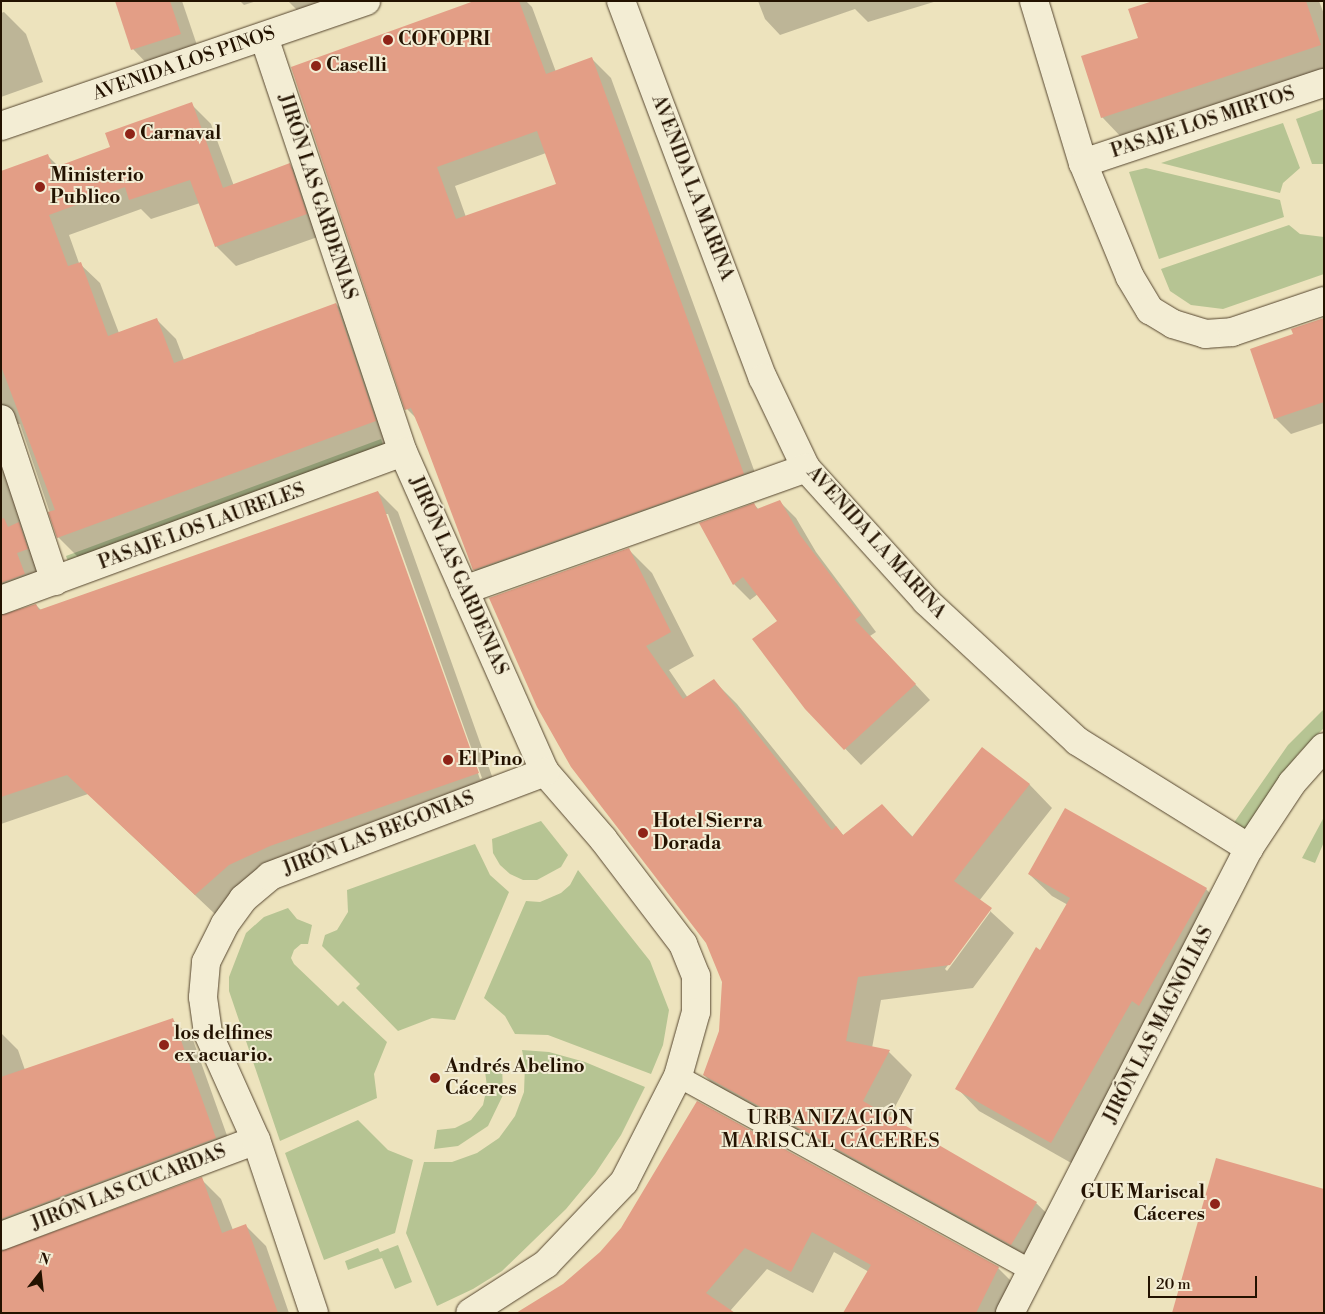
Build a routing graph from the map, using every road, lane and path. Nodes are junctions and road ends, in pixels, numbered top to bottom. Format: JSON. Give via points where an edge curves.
{"nodes":[{"id":1,"x":366,"y":1,"type":"edge"},
{"id":2,"x":621,"y":1,"type":"edge"},
{"id":3,"x":1034,"y":1,"type":"edge"},
{"id":4,"x":264,"y":38,"type":"junction"},
{"id":5,"x":1324,"y":83,"type":"edge"},
{"id":6,"x":1,"y":126,"type":"edge"},
{"id":7,"x":1083,"y":163,"type":"junction"},
{"id":8,"x":1324,"y":301,"type":"edge"},
{"id":9,"x":1,"y":419,"type":"edge"},
{"id":10,"x":402,"y":452,"type":"junction"},
{"id":11,"x":806,"y":468,"type":"junction"},
{"id":12,"x":55,"y":581,"type":"junction"},
{"id":13,"x":464,"y":590,"type":"junction"},
{"id":14,"x":1,"y":600,"type":"edge"},
{"id":15,"x":1324,"y":748,"type":"edge"},
{"id":16,"x":545,"y":772,"type":"junction"},
{"id":17,"x":1250,"y":848,"type":"junction"},
{"id":18,"x":678,"y":1076,"type":"junction"},
{"id":19,"x":256,"y":1140,"type":"junction"},
{"id":20,"x":1,"y":1236,"type":"edge"},
{"id":21,"x":1032,"y":1271,"type":"junction"},
{"id":22,"x":314,"y":1313,"type":"edge"},
{"id":23,"x":470,"y":1313,"type":"edge"},
{"id":24,"x":1010,"y":1313,"type":"edge"}],
"edges":[{"from":1,"to":4,"type":"street","name":"AVENIDA LOS PINOS"},
{"from":2,"to":11,"type":"street","name":"AVENIDA LA MARINA","via":[[763,378]]},
{"from":3,"to":7,"type":"street"},
{"from":4,"to":6,"type":"street","name":"AVENIDA LOS PINOS"},
{"from":4,"to":10,"type":"street","name":"JIRÓN LAS GARDENIAS"},
{"from":5,"to":7,"type":"street","name":"PASAJE LOS MIRTOS"},
{"from":7,"to":8,"type":"street","via":[[1130,277],[1150,310],[1173,324],[1205,334],[1232,332]]},
{"from":9,"to":12,"type":"street"},
{"from":10,"to":12,"type":"street","name":"PASAJE LOS LAURELES"},
{"from":10,"to":13,"type":"street","name":"JIRÓN LAS GARDENIAS"},
{"from":11,"to":13,"type":"street"},
{"from":11,"to":17,"type":"street","name":"AVENIDA LA MARINA","via":[[926,601],[1077,741]]},
{"from":12,"to":14,"type":"street","name":"PASAJE LOS LAURELES"},
{"from":13,"to":16,"type":"street","name":"JIRÓN LAS GARDENIAS"},
{"from":15,"to":17,"type":"street","name":"JIRÓN LAS MAGNOLIAS","via":[[1292,783]]},
{"from":16,"to":18,"type":"street","name":"JIRÓN LAS GARDENIAS","via":[[604,840],[683,944],[696,976],[696,1012]]},
{"from":16,"to":19,"type":"street","name":"JIRÓN LAS BEGONIAS","via":[[309,858],[270,876],[243,899],[225,924],[206,962],[203,997],[208,1032]]},
{"from":17,"to":21,"type":"street","name":"JIRÓN LAS MAGNOLIAS"},
{"from":18,"to":21,"type":"lane"},
{"from":18,"to":23,"type":"street","name":"JIRÓN LAS GARDENIAS","via":[[624,1182],[546,1264]]},
{"from":19,"to":20,"type":"street","name":"JIRÓN LAS CUCARDAS"},
{"from":19,"to":22,"type":"street","name":"JIRÓN LAS BEGONIAS"},
{"from":21,"to":24,"type":"street","name":"JIRÓN LAS MAGNOLIAS"}]}
